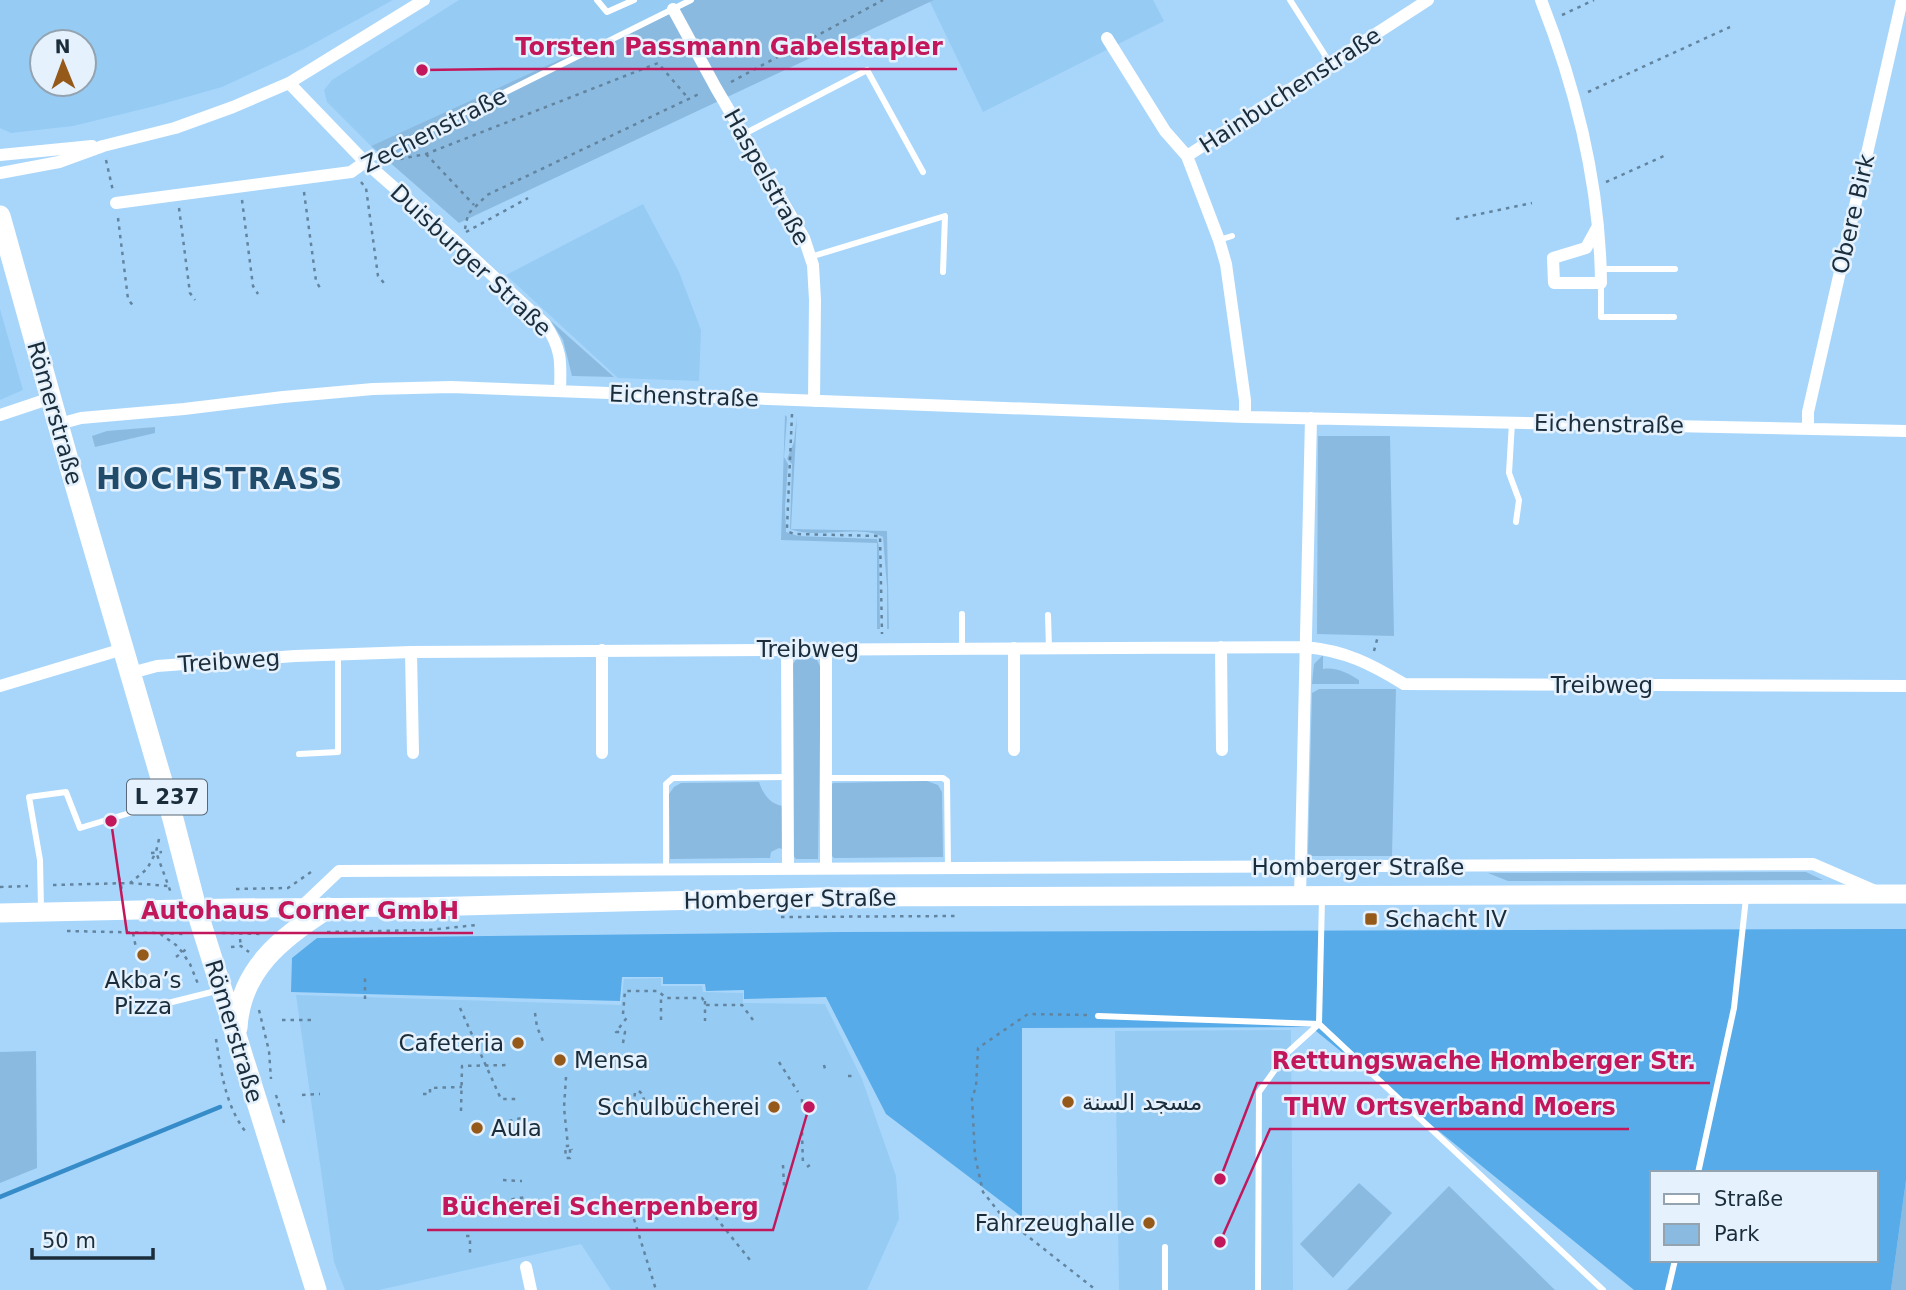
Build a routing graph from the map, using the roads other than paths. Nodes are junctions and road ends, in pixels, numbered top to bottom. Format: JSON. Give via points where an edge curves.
{"nodes":[{"id":1,"x":424,"y":0,"type":"edge"},
{"id":2,"x":597,"y":0,"type":"edge"},
{"id":3,"x":634,"y":0,"type":"edge"},
{"id":4,"x":691,"y":0,"type":"edge"},
{"id":5,"x":1290,"y":0,"type":"edge"},
{"id":6,"x":1429,"y":0,"type":"edge"},
{"id":7,"x":1541,"y":0,"type":"edge"},
{"id":8,"x":1902,"y":0,"type":"edge"},
{"id":9,"x":1414,"y":4,"type":"edge"},
{"id":10,"x":673,"y":9,"type":"junction"},
{"id":11,"x":1107,"y":38,"type":"dead end"},
{"id":12,"x":1330,"y":64,"type":"junction"},
{"id":13,"x":289,"y":83,"type":"junction"},
{"id":14,"x":744,"y":134,"type":"junction"},
{"id":15,"x":103,"y":146,"type":"junction"},
{"id":16,"x":0,"y":155,"type":"edge"},
{"id":17,"x":1188,"y":156,"type":"junction"},
{"id":18,"x":365,"y":162,"type":"junction"},
{"id":19,"x":923,"y":172,"type":"dead end"},
{"id":20,"x":0,"y":173,"type":"edge"},
{"id":21,"x":116,"y":203,"type":"road end"},
{"id":22,"x":0,"y":216,"type":"edge"},
{"id":23,"x":1597,"y":228,"type":"junction"},
{"id":24,"x":810,"y":257,"type":"junction"},
{"id":25,"x":1600,"y":269,"type":"junction"},
{"id":26,"x":1675,"y":269,"type":"dead end"},
{"id":27,"x":943,"y":272,"type":"dead end"},
{"id":28,"x":1601,"y":283,"type":"junction"},
{"id":29,"x":1674,"y":317,"type":"dead end"},
{"id":30,"x":560,"y":391,"type":"junction"},
{"id":31,"x":51,"y":398,"type":"junction"},
{"id":32,"x":814,"y":401,"type":"junction"},
{"id":33,"x":0,"y":415,"type":"edge"},
{"id":34,"x":1245,"y":417,"type":"junction"},
{"id":35,"x":1311,"y":418,"type":"junction"},
{"id":36,"x":1512,"y":422,"type":"junction"},
{"id":37,"x":59,"y":424,"type":"junction"},
{"id":38,"x":1808,"y":429,"type":"junction"},
{"id":39,"x":1906,"y":431,"type":"edge"},
{"id":40,"x":1516,"y":522,"type":"dead end"},
{"id":41,"x":962,"y":614,"type":"dead end"},
{"id":42,"x":1048,"y":615,"type":"dead end"},
{"id":43,"x":1306,"y":647,"type":"junction"},
{"id":44,"x":1014,"y":648,"type":"junction"},
{"id":45,"x":1049,"y":648,"type":"junction"},
{"id":46,"x":1221,"y":648,"type":"junction"},
{"id":47,"x":123,"y":649,"type":"junction"},
{"id":48,"x":787,"y":649,"type":"junction"},
{"id":49,"x":826,"y":649,"type":"junction"},
{"id":50,"x":962,"y":649,"type":"junction"},
{"id":51,"x":602,"y":650,"type":"junction"},
{"id":52,"x":411,"y":652,"type":"junction"},
{"id":53,"x":338,"y":654,"type":"junction"},
{"id":54,"x":131,"y":673,"type":"junction"},
{"id":55,"x":1906,"y":686,"type":"edge"},
{"id":56,"x":0,"y":687,"type":"edge"},
{"id":57,"x":1014,"y":750,"type":"dead end"},
{"id":58,"x":1222,"y":750,"type":"dead end"},
{"id":59,"x":413,"y":753,"type":"dead end"},
{"id":60,"x":602,"y":753,"type":"dead end"},
{"id":61,"x":299,"y":754,"type":"dead end"},
{"id":62,"x":787,"y":777,"type":"junction"},
{"id":63,"x":826,"y":778,"type":"junction"},
{"id":64,"x":168,"y":802,"type":"junction"},
{"id":65,"x":788,"y":867,"type":"junction"},
{"id":66,"x":666,"y":868,"type":"junction"},
{"id":67,"x":826,"y":868,"type":"junction"},
{"id":68,"x":948,"y":868,"type":"junction"},
{"id":69,"x":1301,"y":868,"type":"junction"},
{"id":70,"x":1906,"y":894,"type":"edge"},
{"id":71,"x":1882,"y":895,"type":"junction"},
{"id":72,"x":1746,"y":896,"type":"junction"},
{"id":73,"x":1300,"y":897,"type":"junction"},
{"id":74,"x":1322,"y":897,"type":"junction"},
{"id":75,"x":196,"y":908,"type":"junction"},
{"id":76,"x":300,"y":908,"type":"junction"},
{"id":77,"x":328,"y":908,"type":"junction"},
{"id":78,"x":41,"y":911,"type":"junction"},
{"id":79,"x":0,"y":913,"type":"edge"},
{"id":80,"x":215,"y":991,"type":"junction"},
{"id":81,"x":167,"y":1003,"type":"dead end"},
{"id":82,"x":1098,"y":1016,"type":"road end"},
{"id":83,"x":1319,"y":1024,"type":"junction"},
{"id":84,"x":236,"y":1038,"type":"junction"},
{"id":85,"x":1698,"y":1171,"type":"edge"},
{"id":86,"x":1165,"y":1247,"type":"dead end"},
{"id":87,"x":1675,"y":1262,"type":"edge"},
{"id":88,"x":526,"y":1267,"type":"dead end"},
{"id":89,"x":316,"y":1290,"type":"edge"},
{"id":90,"x":531,"y":1290,"type":"edge"},
{"id":91,"x":1165,"y":1290,"type":"edge"},
{"id":92,"x":1258,"y":1290,"type":"edge"},
{"id":93,"x":1603,"y":1290,"type":"edge"},
{"id":94,"x":1668,"y":1290,"type":"edge"}],
"edges":[{"from":1,"to":13,"type":"street"},
{"from":2,"to":3,"type":"lane","via":[[607,12]]},
{"from":4,"to":10,"type":"lane","name":"Zechenstraße"},
{"from":5,"to":12,"type":"lane"},
{"from":6,"to":9,"type":"street","name":"Hainbuchenstraße"},
{"from":7,"to":23,"type":"street","via":[[1575,97]]},
{"from":8,"to":38,"type":"street","name":"Obere Birk","via":[[1808,412]]},
{"from":9,"to":12,"type":"street","name":"Hainbuchenstraße"},
{"from":10,"to":14,"type":"street","name":"Haspelstraße"},
{"from":10,"to":18,"type":"lane","name":"Zechenstraße"},
{"from":11,"to":17,"type":"street","name":"Hainbuchenstraße","via":[[1165,131]]},
{"from":12,"to":17,"type":"street","name":"Hainbuchenstraße"},
{"from":13,"to":15,"type":"street","via":[[174,128]]},
{"from":13,"to":18,"type":"street","name":"Duisburger Straße"},
{"from":14,"to":19,"type":"lane","via":[[867,71]]},
{"from":14,"to":24,"type":"street","name":"Haspelstraße","via":[[804,238]]},
{"from":15,"to":16,"type":"street"},
{"from":15,"to":20,"type":"street","via":[[59,162]]},
{"from":17,"to":34,"type":"street","name":"Hainbuchenstraße","via":[[1226,238]]},
{"from":18,"to":21,"type":"street","name":"Zechenstraße","via":[[351,172]]},
{"from":18,"to":30,"type":"street","name":"Duisburger Straße","via":[[545,324],[561,357]]},
{"from":22,"to":31,"type":"main road","name":"Römerstraße","number":"L 237"},
{"from":23,"to":25,"type":"street"},
{"from":23,"to":28,"type":"street","via":[[1586,248],[1553,258],[1554,283]]},
{"from":24,"to":27,"type":"lane","via":[[945,216]]},
{"from":24,"to":32,"type":"street","name":"Haspelstraße","via":[[815,300]]},
{"from":25,"to":26,"type":"lane"},
{"from":25,"to":28,"type":"street"},
{"from":28,"to":29,"type":"lane","via":[[1601,317]]},
{"from":30,"to":32,"type":"street","name":"Eichenstraße"},
{"from":30,"to":37,"type":"street","name":"Eichenstraße","via":[[373,389],[81,418]]},
{"from":31,"to":33,"type":"street"},
{"from":31,"to":37,"type":"main road","name":"Römerstraße","number":"L 237"},
{"from":32,"to":34,"type":"street","name":"Eichenstraße"},
{"from":34,"to":35,"type":"street","name":"Eichenstraße"},
{"from":35,"to":36,"type":"street","name":"Eichenstraße"},
{"from":35,"to":43,"type":"street"},
{"from":36,"to":38,"type":"street","name":"Eichenstraße"},
{"from":36,"to":40,"type":"lane","via":[[1509,473],[1519,500]]},
{"from":37,"to":47,"type":"main road","name":"Römerstraße","number":"L 237"},
{"from":38,"to":39,"type":"street","name":"Eichenstraße"},
{"from":41,"to":50,"type":"lane"},
{"from":42,"to":45,"type":"lane"},
{"from":43,"to":46,"type":"street","name":"Treibweg"},
{"from":43,"to":55,"type":"street","name":"Treibweg","via":[[1363,660],[1404,684]]},
{"from":43,"to":69,"type":"street"},
{"from":44,"to":45,"type":"street","name":"Treibweg"},
{"from":44,"to":50,"type":"street","name":"Treibweg"},
{"from":44,"to":57,"type":"street"},
{"from":45,"to":46,"type":"street","name":"Treibweg"},
{"from":46,"to":58,"type":"street"},
{"from":47,"to":54,"type":"main road","name":"Römerstraße","number":"L 237"},
{"from":47,"to":56,"type":"street"},
{"from":48,"to":49,"type":"street","name":"Treibweg"},
{"from":48,"to":51,"type":"street","name":"Treibweg"},
{"from":48,"to":62,"type":"street","name":"Homberger Straße"},
{"from":49,"to":50,"type":"street","name":"Treibweg"},
{"from":49,"to":63,"type":"street","name":"Homberger Straße"},
{"from":51,"to":52,"type":"street","name":"Treibweg"},
{"from":51,"to":60,"type":"street"},
{"from":52,"to":53,"type":"street","name":"Treibweg"},
{"from":52,"to":59,"type":"street"},
{"from":53,"to":54,"type":"street","name":"Treibweg","via":[[157,666]]},
{"from":53,"to":61,"type":"lane","via":[[338,752]]},
{"from":54,"to":64,"type":"main road","name":"Römerstraße","number":"L 237"},
{"from":62,"to":65,"type":"street","name":"Homberger Straße"},
{"from":62,"to":66,"type":"lane","via":[[673,778],[666,784]]},
{"from":63,"to":67,"type":"street","name":"Homberger Straße"},
{"from":63,"to":68,"type":"lane","via":[[943,778],[947,781]]},
{"from":64,"to":75,"type":"main road","name":"Römerstraße","number":"L 237"},
{"from":64,"to":78,"type":"lane","via":[[80,828],[66,792],[29,797],[40,860]]},
{"from":65,"to":66,"type":"street","name":"Homberger Straße"},
{"from":65,"to":67,"type":"street","name":"Homberger Straße"},
{"from":66,"to":76,"type":"street","name":"Homberger Straße","via":[[339,871]]},
{"from":67,"to":68,"type":"street","name":"Homberger Straße"},
{"from":68,"to":69,"type":"street","name":"Homberger Straße"},
{"from":69,"to":71,"type":"street","name":"Homberger Straße","via":[[1813,864]]},
{"from":69,"to":73,"type":"street"},
{"from":70,"to":71,"type":"main road","name":"Homberger Straße"},
{"from":71,"to":72,"type":"main road","name":"Homberger Straße"},
{"from":72,"to":74,"type":"main road","name":"Homberger Straße"},
{"from":72,"to":85,"type":"lane","via":[[1734,1008]]},
{"from":73,"to":74,"type":"main road","name":"Homberger Straße"},
{"from":73,"to":77,"type":"main road","name":"Homberger Straße","via":[[834,897]]},
{"from":74,"to":83,"type":"lane","name":"Homberger Straße"},
{"from":75,"to":76,"type":"main road","name":"Homberger Straße"},
{"from":75,"to":78,"type":"main road","name":"Homberger Straße"},
{"from":75,"to":80,"type":"main road","name":"Römerstraße","number":"L 237","via":[[197,940]]},
{"from":76,"to":77,"type":"main road","name":"Homberger Straße"},
{"from":77,"to":84,"type":"main road","via":[[290,934],[262,962],[245,989]]},
{"from":78,"to":79,"type":"main road","name":"Homberger Straße"},
{"from":80,"to":81,"type":"lane"},
{"from":80,"to":84,"type":"main road","name":"Römerstraße","number":"L 237"},
{"from":82,"to":83,"type":"lane"},
{"from":83,"to":92,"type":"lane","via":[[1287,1053],[1259,1092]]},
{"from":83,"to":93,"type":"lane"},
{"from":84,"to":89,"type":"main road","name":"Römerstraße","number":"L 237"},
{"from":86,"to":91,"type":"lane"},
{"from":87,"to":94,"type":"lane"},
{"from":88,"to":90,"type":"street"}]}
